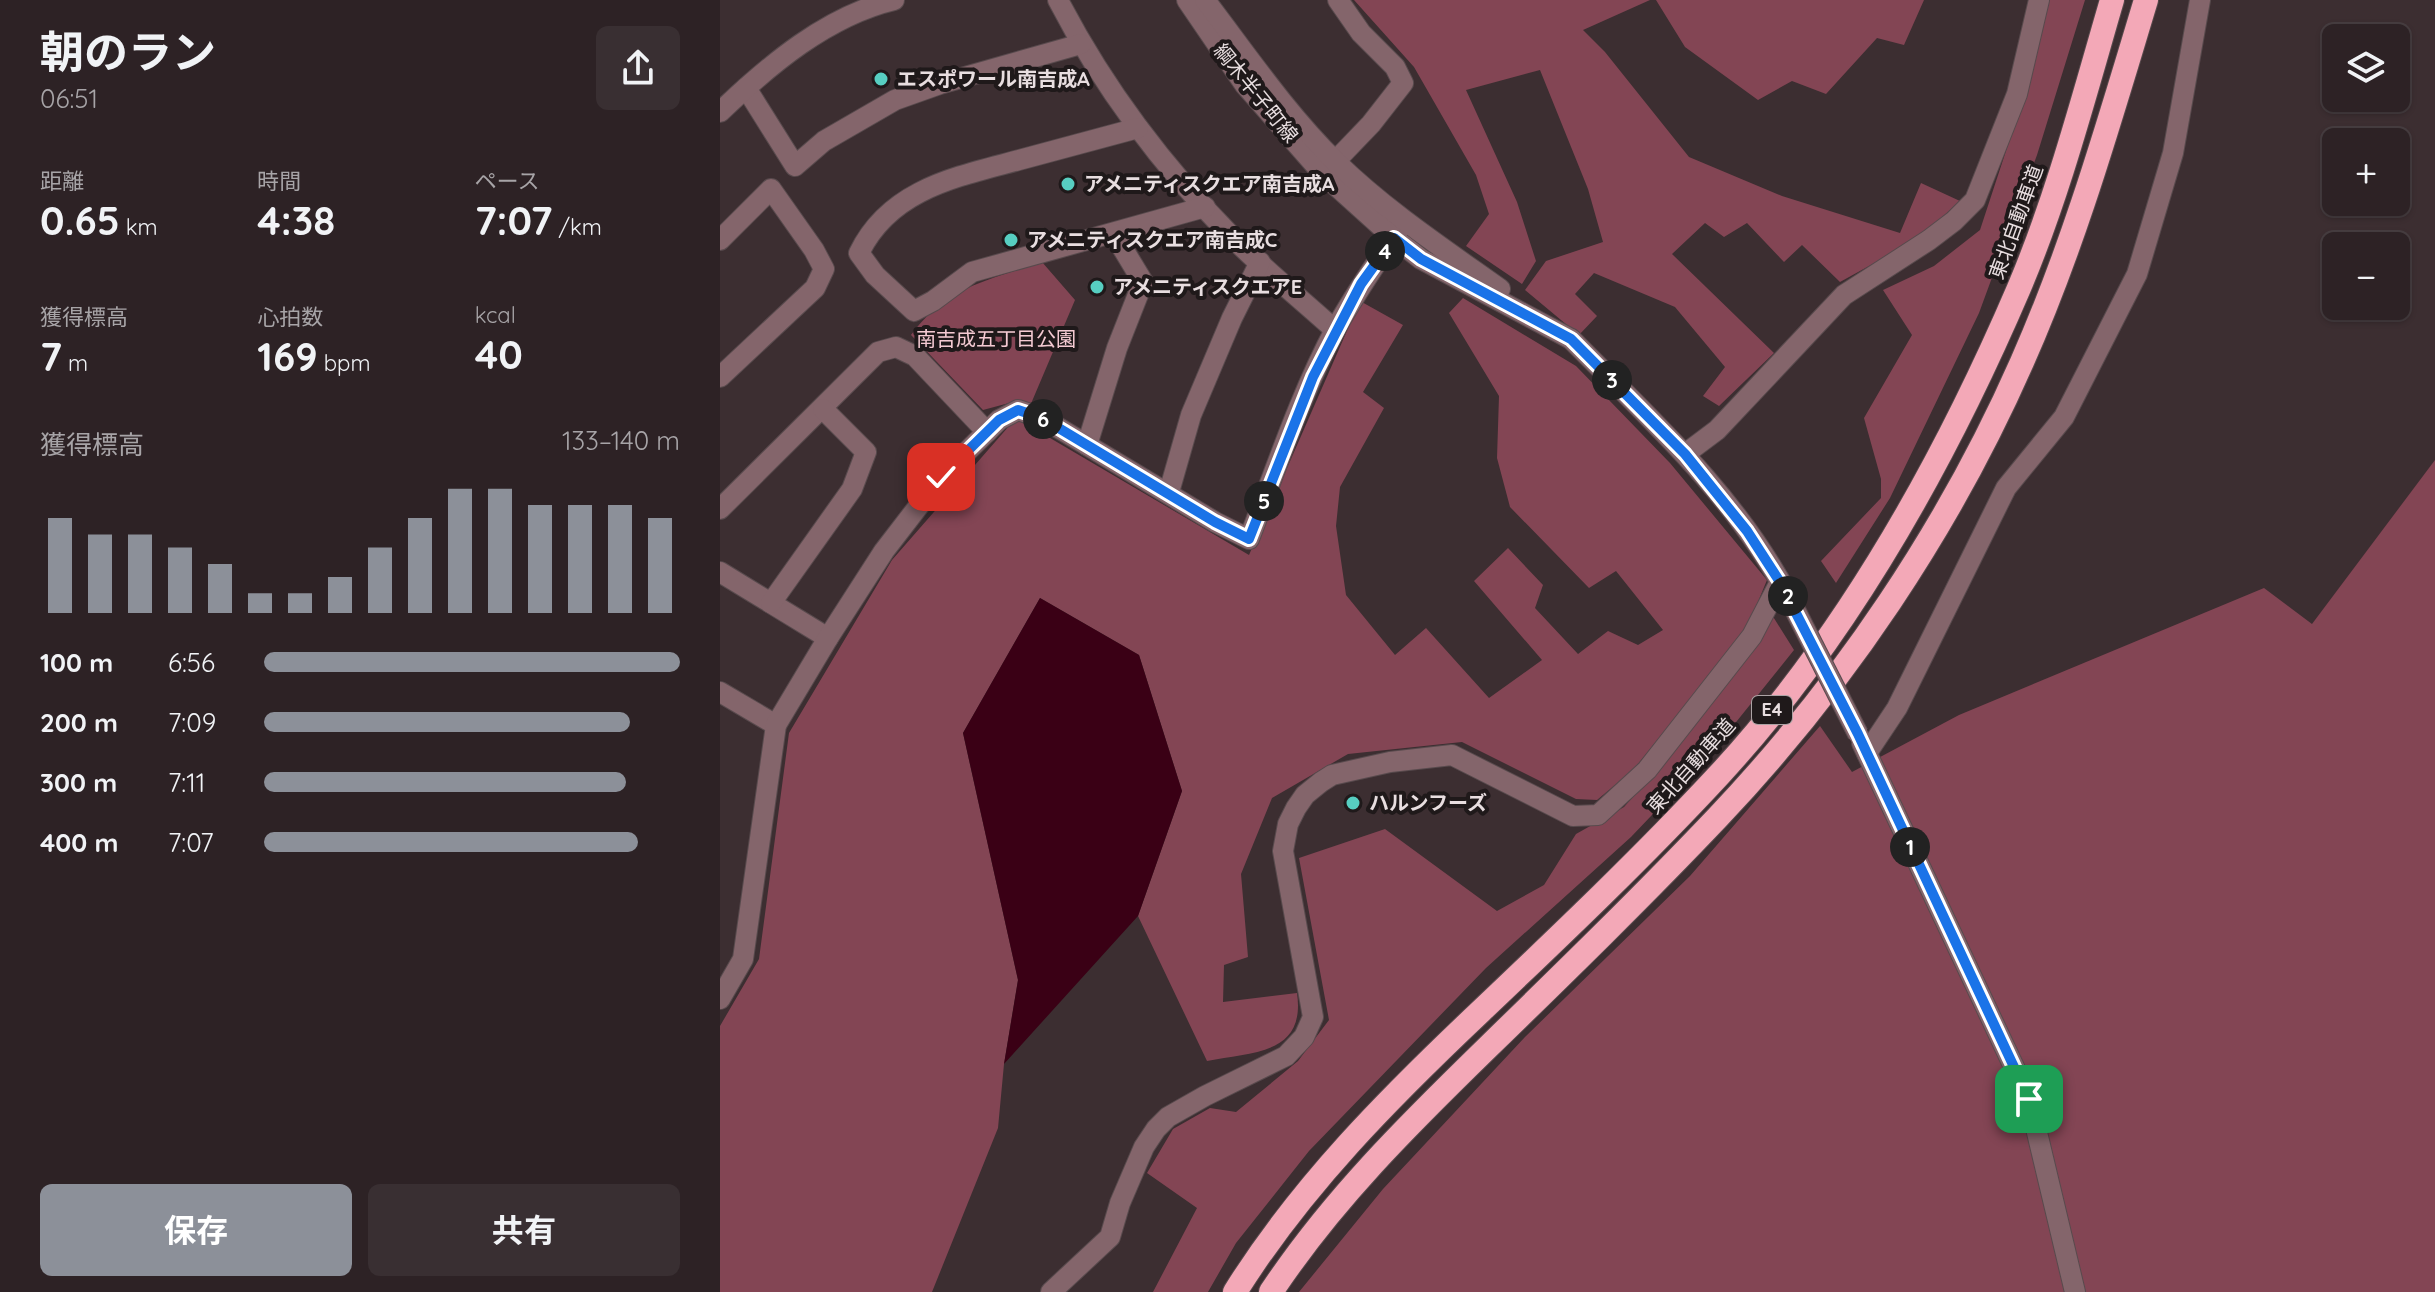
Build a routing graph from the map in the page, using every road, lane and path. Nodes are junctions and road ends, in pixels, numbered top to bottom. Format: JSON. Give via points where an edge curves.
{"nodes":[{"id":1,"x":894,"y":0,"type":"edge"},
{"id":2,"x":1058,"y":0,"type":"edge"},
{"id":3,"x":1187,"y":0,"type":"edge"},
{"id":4,"x":1205,"y":0,"type":"edge"},
{"id":5,"x":1338,"y":0,"type":"edge"},
{"id":6,"x":2039,"y":0,"type":"edge"},
{"id":7,"x":2112,"y":0,"type":"edge"},
{"id":8,"x":2146,"y":0,"type":"edge"},
{"id":9,"x":2200,"y":0,"type":"edge"},
{"id":10,"x":1081,"y":44,"type":"junction"},
{"id":11,"x":746,"y":88,"type":"junction"},
{"id":12,"x":720,"y":112,"type":"edge"},
{"id":13,"x":1138,"y":128,"type":"junction"},
{"id":14,"x":1329,"y":168,"type":"junction"},
{"id":15,"x":1205,"y":207,"type":"junction"},
{"id":16,"x":1399,"y":230,"type":"junction"},
{"id":17,"x":1114,"y":234,"type":"junction"},
{"id":18,"x":720,"y":240,"type":"edge"},
{"id":19,"x":1260,"y":262,"type":"junction"},
{"id":20,"x":1335,"y":330,"type":"junction"},
{"id":21,"x":720,"y":377,"type":"edge"},
{"id":22,"x":823,"y":409,"type":"junction"},
{"id":23,"x":987,"y":432,"type":"junction"},
{"id":24,"x":1087,"y":445,"type":"junction"},
{"id":25,"x":1685,"y":454,"type":"junction"},
{"id":26,"x":1169,"y":492,"type":"junction"},
{"id":27,"x":720,"y":509,"type":"edge"},
{"id":28,"x":720,"y":572,"type":"edge"},
{"id":29,"x":1784,"y":590,"type":"junction"},
{"id":30,"x":771,"y":603,"type":"junction"},
{"id":31,"x":828,"y":638,"type":"junction"},
{"id":32,"x":720,"y":692,"type":"edge"},
{"id":33,"x":776,"y":725,"type":"junction"},
{"id":34,"x":1867,"y":753,"type":"junction"},
{"id":35,"x":720,"y":999,"type":"edge"},
{"id":36,"x":1051,"y":1292,"type":"edge"},
{"id":37,"x":1235,"y":1292,"type":"edge"},
{"id":38,"x":1271,"y":1292,"type":"edge"},
{"id":39,"x":2075,"y":1292,"type":"edge"}],
"edges":[{"from":1,"to":11,"type":"street","via":[[833,23]]},
{"from":2,"to":10,"type":"street"},
{"from":3,"to":14,"type":"street","name":"綱木半子町線","via":[[1245,85]]},
{"from":4,"to":14,"type":"street"},
{"from":5,"to":14,"type":"street","via":[[1403,83]]},
{"from":6,"to":25,"type":"street","via":[[2017,94],[1975,200],[1929,240],[1844,295],[1717,430]]},
{"from":7,"to":37,"type":"highway","name":"東北自動車道","number":"E4","via":[[2020,286],[1925,483],[1830,636],[1711,783],[1360,1129]]},
{"from":8,"to":38,"type":"highway","number":"E4","via":[[2090,180],[2023,361],[1957,493],[1865,637],[1816,704],[1722,813],[1416,1115],[1342,1197]]},
{"from":9,"to":34,"type":"street","via":[[2173,153],[2137,274],[2064,417],[2006,488],[1897,708]]},
{"from":10,"to":11,"type":"street","via":[[895,100],[824,141],[795,166]]},
{"from":10,"to":13,"type":"street"},
{"from":11,"to":12,"type":"street"},
{"from":13,"to":15,"type":"street"},
{"from":13,"to":17,"type":"street","via":[[958,175],[914,195],[882,219],[859,253],[914,311],[972,272]]},
{"from":14,"to":16,"type":"street"},
{"from":15,"to":17,"type":"street"},
{"from":15,"to":19,"type":"street"},
{"from":16,"to":20,"type":"street"},
{"from":16,"to":25,"type":"street","via":[[1571,339]]},
{"from":17,"to":24,"type":"street","via":[[1143,282]]},
{"from":18,"to":21,"type":"street","via":[[771,189],[824,269],[815,288]]},
{"from":19,"to":20,"type":"street"},
{"from":19,"to":26,"type":"street","via":[[1191,415]]},
{"from":20,"to":26,"type":"street","via":[[1249,539]]},
{"from":22,"to":23,"type":"street","via":[[878,352],[896,347],[915,356]]},
{"from":22,"to":27,"type":"street"},
{"from":22,"to":30,"type":"street","via":[[866,452],[852,489]]},
{"from":23,"to":24,"type":"street","via":[[1018,410]]},
{"from":23,"to":31,"type":"street","via":[[941,477],[884,551]]},
{"from":24,"to":26,"type":"street"},
{"from":25,"to":29,"type":"street","via":[[1747,531]]},
{"from":28,"to":30,"type":"street"},
{"from":29,"to":34,"type":"street","bridge":true},
{"from":29,"to":36,"type":"street","via":[[1647,770],[1598,815],[1573,816],[1452,755],[1352,769],[1332,775],[1305,795],[1288,824],[1283,851],[1313,1017],[1304,1037],[1286,1056],[1168,1117],[1144,1147],[1110,1237]]},
{"from":30,"to":31,"type":"street"},
{"from":31,"to":33,"type":"street"},
{"from":32,"to":33,"type":"street"},
{"from":33,"to":35,"type":"street","via":[[743,959]]},
{"from":34,"to":39,"type":"street","via":[[2029,1099]]}]}
